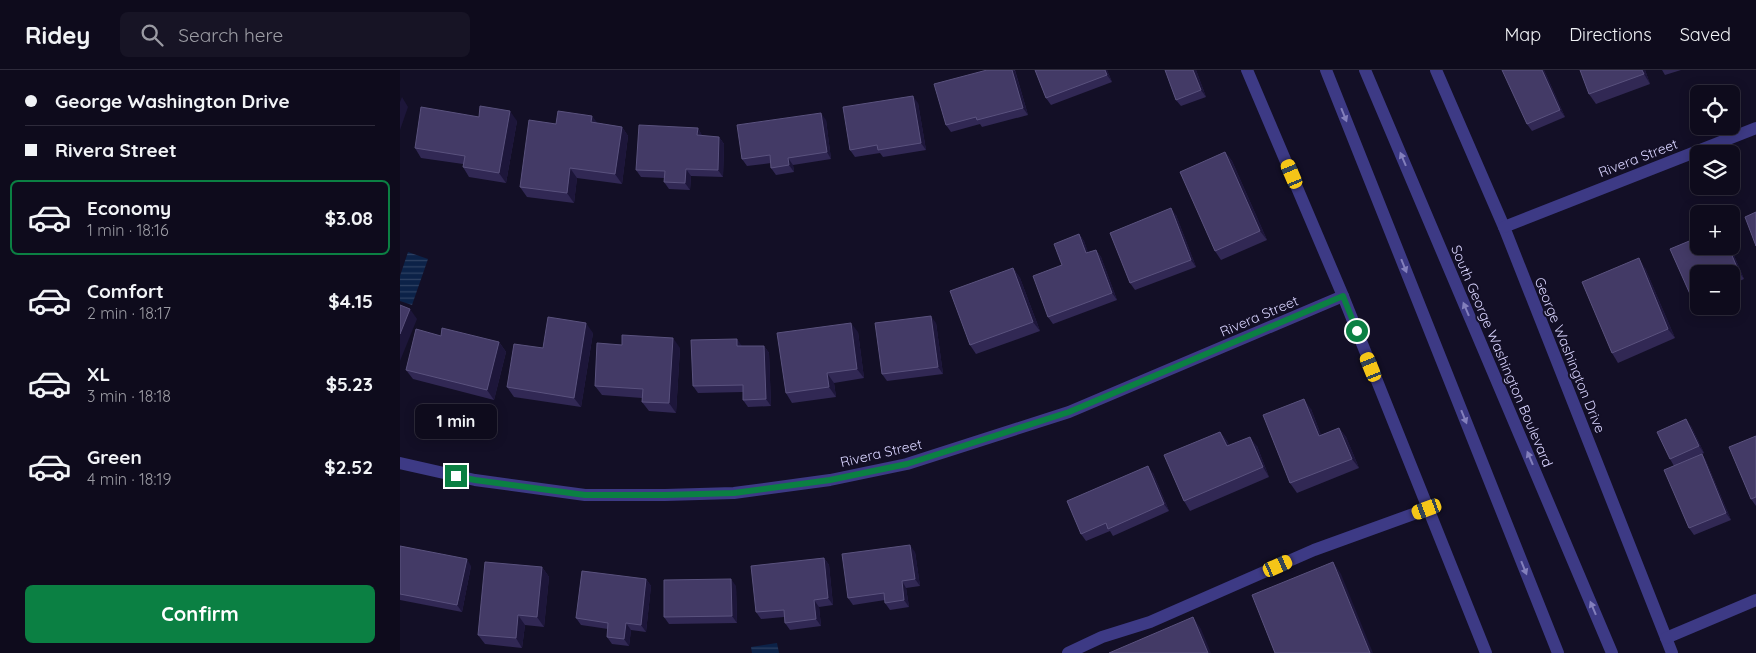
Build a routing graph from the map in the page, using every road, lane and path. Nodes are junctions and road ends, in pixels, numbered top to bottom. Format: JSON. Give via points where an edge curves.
{"nodes":[{"id":1,"x":1248,"y":70,"type":"edge"},
{"id":2,"x":1326,"y":70,"type":"edge"},
{"id":3,"x":1365,"y":70,"type":"edge"},
{"id":4,"x":1436,"y":70,"type":"edge"},
{"id":5,"x":1756,"y":128,"type":"edge"},
{"id":6,"x":1504,"y":227,"type":"junction"},
{"id":7,"x":1343,"y":296,"type":"junction"},
{"id":8,"x":400,"y":463,"type":"edge"},
{"id":9,"x":1427,"y":509,"type":"junction"},
{"id":10,"x":1756,"y":600,"type":"edge"},
{"id":11,"x":1666,"y":638,"type":"junction"},
{"id":12,"x":1068,"y":653,"type":"edge"},
{"id":13,"x":1486,"y":653,"type":"edge"},
{"id":14,"x":1558,"y":653,"type":"edge"},
{"id":15,"x":1612,"y":653,"type":"edge"},
{"id":16,"x":1672,"y":653,"type":"edge"}],
"edges":[{"from":1,"to":7,"type":"street"},
{"from":2,"to":14,"type":"street","one_way":true},
{"from":15,"to":3,"type":"street","name":"South George Washington Boulevard","one_way":true},
{"from":4,"to":6,"type":"street","name":"George Washington Drive"},
{"from":5,"to":6,"type":"street","name":"Rivera Street"},
{"from":6,"to":11,"type":"street","name":"George Washington Drive"},
{"from":7,"to":8,"type":"street","name":"Rivera Street","via":[[1069,412],[907,464],[830,480],[734,493],[585,495],[475,480]]},
{"from":7,"to":9,"type":"street"},
{"from":9,"to":12,"type":"street","via":[[1314,550],[1150,622],[1102,637]]},
{"from":9,"to":13,"type":"street"},
{"from":10,"to":11,"type":"street"},
{"from":11,"to":16,"type":"street","name":"George Washington Drive"}]}
